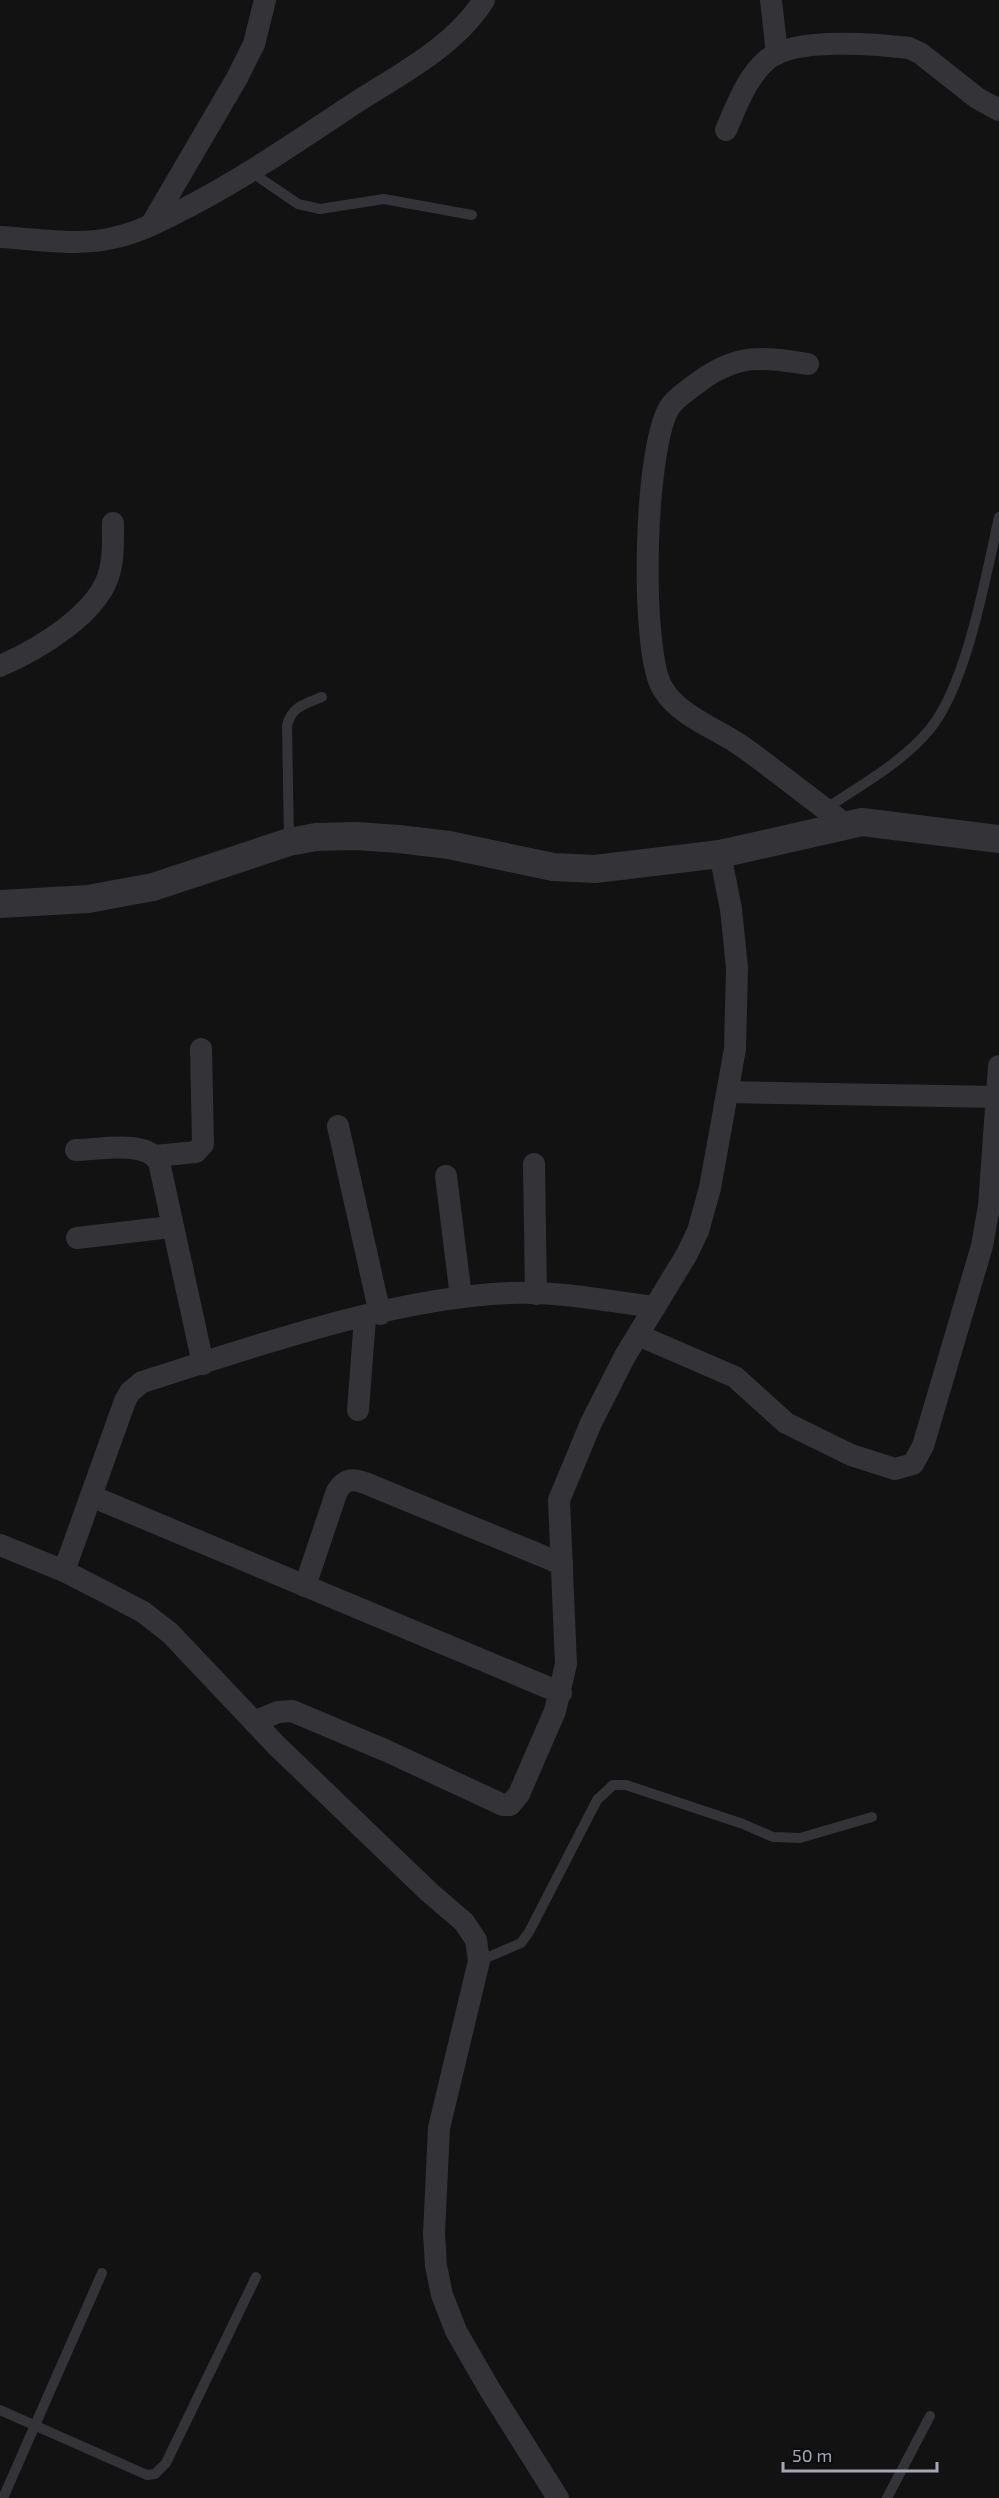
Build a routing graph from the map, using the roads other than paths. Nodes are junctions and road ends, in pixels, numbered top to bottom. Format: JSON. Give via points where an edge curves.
{"nodes":[{"id":1,"x":265,"y":0,"type":"edge"},
{"id":2,"x":484,"y":0,"type":"edge"},
{"id":3,"x":771,"y":0,"type":"edge"},
{"id":4,"x":777,"y":54,"type":"junction"},
{"id":5,"x":999,"y":110,"type":"edge"},
{"id":6,"x":726,"y":130,"type":"dead end"},
{"id":7,"x":251,"y":172,"type":"junction"},
{"id":8,"x":472,"y":215,"type":"dead end"},
{"id":9,"x":151,"y":225,"type":"junction"},
{"id":10,"x":0,"y":237,"type":"edge"},
{"id":11,"x":808,"y":364,"type":"dead end"},
{"id":12,"x":999,"y":517,"type":"edge"},
{"id":13,"x":114,"y":523,"type":"dead end"},
{"id":14,"x":0,"y":666,"type":"edge"},
{"id":15,"x":322,"y":697,"type":"dead end"},
{"id":16,"x":835,"y":816,"type":"junction"},
{"id":17,"x":999,"y":839,"type":"edge"},
{"id":18,"x":289,"y":842,"type":"junction"},
{"id":19,"x":720,"y":854,"type":"junction"},
{"id":20,"x":0,"y":904,"type":"edge"},
{"id":21,"x":201,"y":1049,"type":"dead end"},
{"id":22,"x":999,"y":1066,"type":"edge"},
{"id":23,"x":728,"y":1092,"type":"junction"},
{"id":24,"x":997,"y":1097,"type":"junction"},
{"id":25,"x":338,"y":1126,"type":"dead end"},
{"id":26,"x":76,"y":1150,"type":"dead end"},
{"id":27,"x":155,"y":1156,"type":"junction"},
{"id":28,"x":534,"y":1164,"type":"dead end"},
{"id":29,"x":446,"y":1176,"type":"dead end"},
{"id":30,"x":171,"y":1227,"type":"junction"},
{"id":31,"x":77,"y":1238,"type":"dead end"},
{"id":32,"x":536,"y":1294,"type":"junction"},
{"id":33,"x":461,"y":1297,"type":"junction"},
{"id":34,"x":655,"y":1307,"type":"junction"},
{"id":35,"x":373,"y":1316,"type":"junction"},
{"id":36,"x":638,"y":1335,"type":"junction"},
{"id":37,"x":203,"y":1364,"type":"junction"},
{"id":38,"x":357,"y":1410,"type":"dead end"},
{"id":39,"x":91,"y":1496,"type":"junction"},
{"id":40,"x":0,"y":1545,"type":"edge"},
{"id":41,"x":562,"y":1564,"type":"junction"},
{"id":42,"x":64,"y":1571,"type":"junction"},
{"id":43,"x":305,"y":1586,"type":"junction"},
{"id":44,"x":561,"y":1693,"type":"junction"},
{"id":45,"x":254,"y":1722,"type":"junction"},
{"id":46,"x":872,"y":1817,"type":"dead end"},
{"id":47,"x":479,"y":1962,"type":"junction"},
{"id":48,"x":102,"y":2273,"type":"dead end"},
{"id":49,"x":256,"y":2277,"type":"dead end"},
{"id":50,"x":0,"y":2410,"type":"edge"},
{"id":51,"x":930,"y":2416,"type":"dead end"},
{"id":52,"x":34,"y":2425,"type":"junction"},
{"id":53,"x":3,"y":2498,"type":"edge"},
{"id":54,"x":558,"y":2498,"type":"edge"},
{"id":55,"x":886,"y":2498,"type":"edge"}],
"edges":[{"from":1,"to":9,"type":"street","via":[[254,44],[237,78]]},
{"from":2,"to":7,"type":"street","via":[[471,20],[447,41]]},
{"from":3,"to":4,"type":"street"},
{"from":4,"to":5,"type":"street","via":[[791,48],[831,45],[909,48]]},
{"from":4,"to":6,"type":"street","via":[[753,74]]},
{"from":7,"to":8,"type":"lane","via":[[298,204],[320,209],[384,199]]},
{"from":7,"to":9,"type":"street"},
{"from":9,"to":10,"type":"street","via":[[117,238],[77,243]]},
{"from":11,"to":16,"type":"street","via":[[742,359],[711,374],[672,404],[665,415],[658,445],[647,556],[647,611],[655,673],[663,690],[678,706],[742,747]]},
{"from":12,"to":16,"type":"lane","via":[[979,607],[945,707],[909,750]]},
{"from":13,"to":14,"type":"street","via":[[110,571],[103,589],[85,611],[56,635]]},
{"from":15,"to":18,"type":"lane","via":[[295,708],[289,716]]},
{"from":16,"to":17,"type":"street"},
{"from":16,"to":19,"type":"street"},
{"from":18,"to":19,"type":"street","via":[[316,837],[399,839],[449,845],[553,867],[595,869]]},
{"from":18,"to":20,"type":"street","via":[[153,887],[88,899]]},
{"from":19,"to":23,"type":"street","via":[[737,968],[735,1049]]},
{"from":21,"to":27,"type":"street","via":[[203,1144],[196,1152]]},
{"from":22,"to":24,"type":"street"},
{"from":23,"to":24,"type":"street"},
{"from":23,"to":34,"type":"street","via":[[698,1231]]},
{"from":24,"to":36,"type":"street","via":[[982,1246],[926,1436],[913,1464],[895,1469],[851,1455],[786,1423],[735,1377]]},
{"from":25,"to":35,"type":"street"},
{"from":26,"to":27,"type":"street","via":[[139,1149]]},
{"from":27,"to":30,"type":"street"},
{"from":28,"to":32,"type":"street"},
{"from":29,"to":33,"type":"street"},
{"from":30,"to":31,"type":"street"},
{"from":30,"to":37,"type":"street"},
{"from":32,"to":33,"type":"street"},
{"from":32,"to":34,"type":"street"},
{"from":33,"to":35,"type":"street"},
{"from":34,"to":36,"type":"street"},
{"from":35,"to":37,"type":"street"},
{"from":35,"to":38,"type":"street"},
{"from":36,"to":41,"type":"street","via":[[601,1403],[559,1500]]},
{"from":37,"to":39,"type":"street","via":[[142,1382],[130,1392]]},
{"from":39,"to":42,"type":"street"},
{"from":39,"to":43,"type":"street"},
{"from":40,"to":42,"type":"street"},
{"from":41,"to":43,"type":"street","via":[[365,1483],[349,1480],[337,1491]]},
{"from":41,"to":44,"type":"street","via":[[566,1664]]},
{"from":42,"to":45,"type":"street","via":[[143,1612],[170,1633]]},
{"from":43,"to":44,"type":"street"},
{"from":44,"to":45,"type":"street","via":[[519,1794],[510,1805],[491,1800],[306,1715],[278,1712]]},
{"from":45,"to":47,"type":"street","via":[[363,1830],[464,1922],[476,1940]]},
{"from":46,"to":47,"type":"lane","via":[[800,1838],[772,1837],[626,1785],[613,1785],[597,1800],[521,1943]]},
{"from":47,"to":54,"type":"street","via":[[439,2128],[435,2266],[456,2331]]},
{"from":48,"to":52,"type":"lane"},
{"from":49,"to":52,"type":"lane","via":[[166,2463],[155,2474],[147,2475]]},
{"from":50,"to":52,"type":"lane"},
{"from":51,"to":55,"type":"lane"},
{"from":52,"to":53,"type":"lane"}]}
